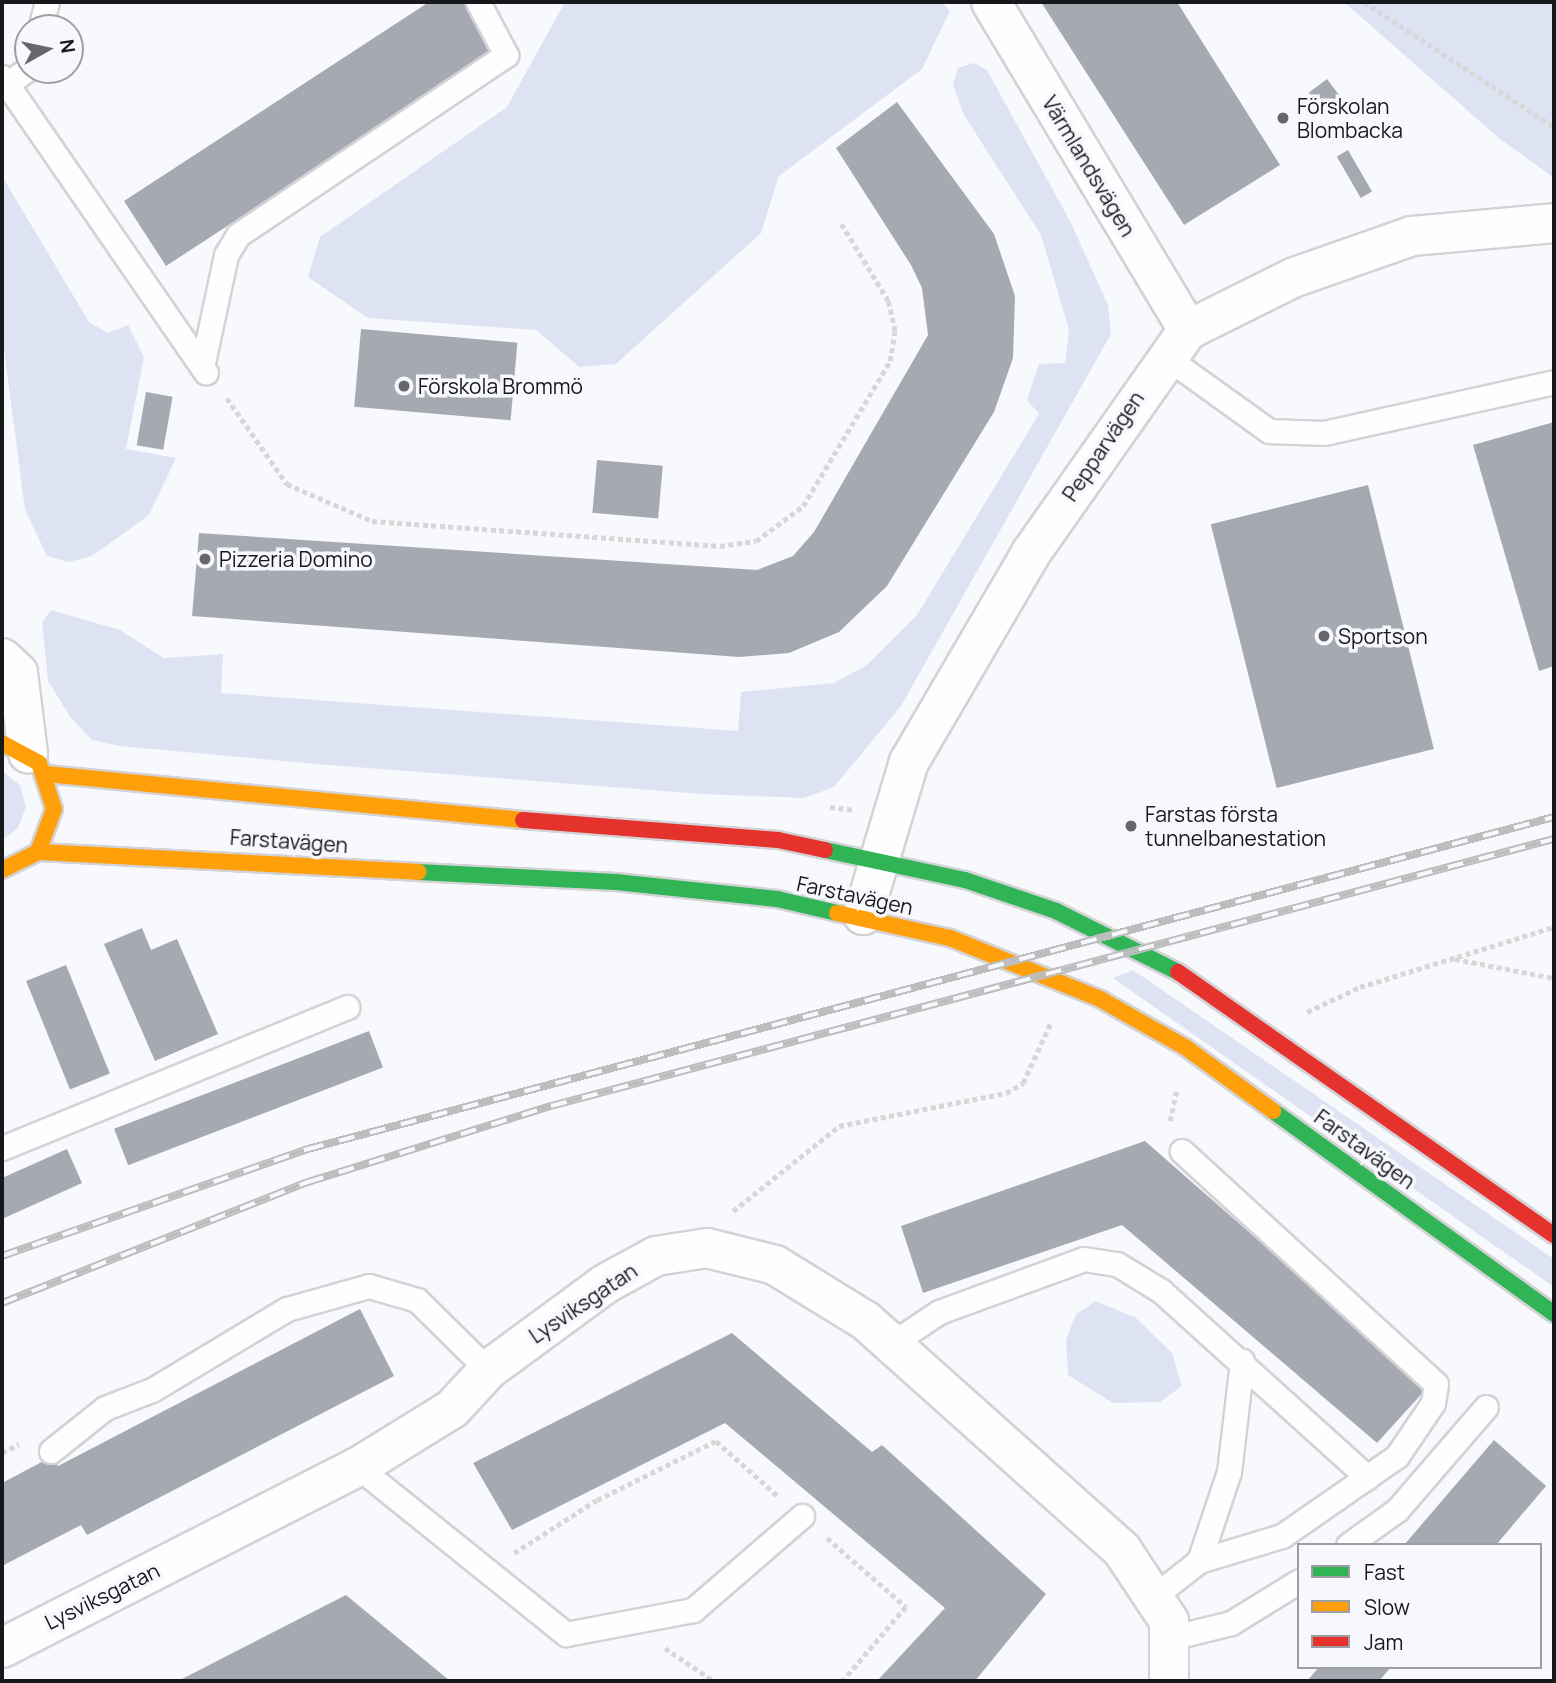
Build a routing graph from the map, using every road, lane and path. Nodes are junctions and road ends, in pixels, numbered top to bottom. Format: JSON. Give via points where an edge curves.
{"nodes":[{"id":1,"x":478,"y":2,"type":"edge"},
{"id":2,"x":991,"y":2,"type":"edge"},
{"id":3,"x":1364,"y":2,"type":"edge"},
{"id":4,"x":4,"y":81,"type":"edge"},
{"id":5,"x":1554,"y":127,"type":"edge"},
{"id":6,"x":840,"y":222,"type":"dead end"},
{"id":7,"x":1554,"y":222,"type":"edge"},
{"id":8,"x":1177,"y":343,"type":"junction"},
{"id":9,"x":204,"y":370,"type":"junction"},
{"id":10,"x":1554,"y":382,"type":"edge"},
{"id":11,"x":2,"y":658,"type":"edge"},
{"id":12,"x":25,"y":757,"type":"edge"},
{"id":13,"x":38,"y":852,"type":"junction"},
{"id":14,"x":879,"y":858,"type":"junction"},
{"id":15,"x":2,"y":870,"type":"edge"},
{"id":16,"x":863,"y":915,"type":"junction"},
{"id":17,"x":1554,"y":927,"type":"edge"},
{"id":18,"x":1453,"y":958,"type":"junction"},
{"id":19,"x":1554,"y":978,"type":"edge"},
{"id":20,"x":347,"y":1007,"type":"dead end"},
{"id":21,"x":1056,"y":1012,"type":"dead end"},
{"id":22,"x":1298,"y":1018,"type":"dead end"},
{"id":23,"x":4,"y":1140,"type":"edge"},
{"id":24,"x":1182,"y":1151,"type":"dead end"},
{"id":25,"x":1554,"y":1235,"type":"edge"},
{"id":26,"x":703,"y":1248,"type":"junction"},
{"id":27,"x":1554,"y":1314,"type":"edge"},
{"id":28,"x":891,"y":1344,"type":"junction"},
{"id":29,"x":1242,"y":1361,"type":"junction"},
{"id":30,"x":488,"y":1370,"type":"junction"},
{"id":31,"x":1486,"y":1407,"type":"dead end"},
{"id":32,"x":51,"y":1451,"type":"dead end"},
{"id":33,"x":358,"y":1467,"type":"junction"},
{"id":34,"x":1367,"y":1477,"type":"junction"},
{"id":35,"x":802,"y":1516,"type":"junction"},
{"id":36,"x":1351,"y":1543,"type":"edge"},
{"id":37,"x":1199,"y":1561,"type":"junction"},
{"id":38,"x":483,"y":1572,"type":"junction"},
{"id":39,"x":1297,"y":1582,"type":"edge"},
{"id":40,"x":1153,"y":1597,"type":"junction"},
{"id":41,"x":632,"y":1621,"type":"junction"},
{"id":42,"x":1170,"y":1638,"type":"junction"},
{"id":43,"x":2,"y":1648,"type":"edge"},
{"id":44,"x":714,"y":1681,"type":"edge"},
{"id":45,"x":844,"y":1681,"type":"edge"},
{"id":46,"x":1169,"y":1681,"type":"edge"}],
"edges":[{"from":1,"to":9,"type":"lane","via":[[506,55],[238,235],[226,256]]},
{"from":2,"to":8,"type":"street","name":"Värmlandsvägen"},
{"from":3,"to":5,"type":"path"},
{"from":4,"to":9,"type":"lane"},
{"from":6,"to":9,"type":"path","via":[[888,302],[895,331],[890,361],[803,506],[756,541],[720,546],[372,522],[287,484]]},
{"from":7,"to":8,"type":"street","name":"Pepparvägen","via":[[1412,236],[1295,277]]},
{"from":8,"to":10,"type":"lane","via":[[1269,431],[1324,433]]},
{"from":8,"to":14,"type":"street","name":"Pepparvägen","via":[[1031,553],[909,762]]},
{"from":11,"to":12,"type":"street","via":[[18,673]]},
{"from":12,"to":13,"type":"street","via":[[54,809]]},
{"from":12,"to":14,"type":"street","name":"Farstavägen","via":[[261,799],[778,840]]},
{"from":13,"to":15,"type":"street","name":"Farstavägen"},
{"from":13,"to":16,"type":"street","name":"Farstavägen","via":[[616,882]]},
{"from":14,"to":16,"type":"street","name":"Pepparvägen"},
{"from":14,"to":25,"type":"street","name":"Farstavägen","via":[[1056,911],[1184,975]]},
{"from":16,"to":27,"type":"street","name":"Farstavägen","via":[[950,938],[1088,994],[1185,1047]]},
{"from":17,"to":18,"type":"path"},
{"from":18,"to":19,"type":"path"},
{"from":18,"to":22,"type":"path","via":[[1360,987]]},
{"from":20,"to":23,"type":"lane"},
{"from":21,"to":26,"type":"path","via":[[1023,1083],[1006,1093],[839,1126],[741,1201]]},
{"from":24,"to":34,"type":"lane","via":[[1436,1384],[1433,1403],[1397,1455]]},
{"from":26,"to":28,"type":"street","name":"Lysviksgatan","via":[[741,1252],[775,1265]]},
{"from":26,"to":30,"type":"street","name":"Lysviksgatan","via":[[656,1256],[605,1283]]},
{"from":28,"to":29,"type":"lane","via":[[939,1312],[1084,1259],[1117,1264],[1161,1291]]},
{"from":28,"to":40,"type":"street","name":"Lysviksgatan","via":[[1122,1550]]},
{"from":29,"to":34,"type":"lane"},
{"from":29,"to":37,"type":"lane","via":[[1229,1472]]},
{"from":30,"to":32,"type":"lane","via":[[417,1300],[369,1286],[287,1309],[152,1390],[105,1408]]},
{"from":30,"to":33,"type":"street","name":"Lysviksgatan","via":[[452,1409]]},
{"from":31,"to":36,"type":"lane","via":[[1397,1510]]},
{"from":33,"to":38,"type":"lane"},
{"from":33,"to":43,"type":"street","name":"Lysviksgatan"},
{"from":34,"to":37,"type":"lane","via":[[1282,1536]]},
{"from":35,"to":38,"type":"path","via":[[716,1441],[597,1500]]},
{"from":35,"to":41,"type":"lane","via":[[693,1610]]},
{"from":35,"to":45,"type":"path","via":[[906,1607]]},
{"from":37,"to":40,"type":"lane"},
{"from":38,"to":41,"type":"lane","via":[[566,1634]]},
{"from":39,"to":42,"type":"lane","via":[[1231,1623]]},
{"from":40,"to":42,"type":"street","name":"Lysviksgatan","via":[[1169,1621]]},
{"from":41,"to":44,"type":"path"},
{"from":42,"to":46,"type":"street","name":"Lysviksgatan"}]}
